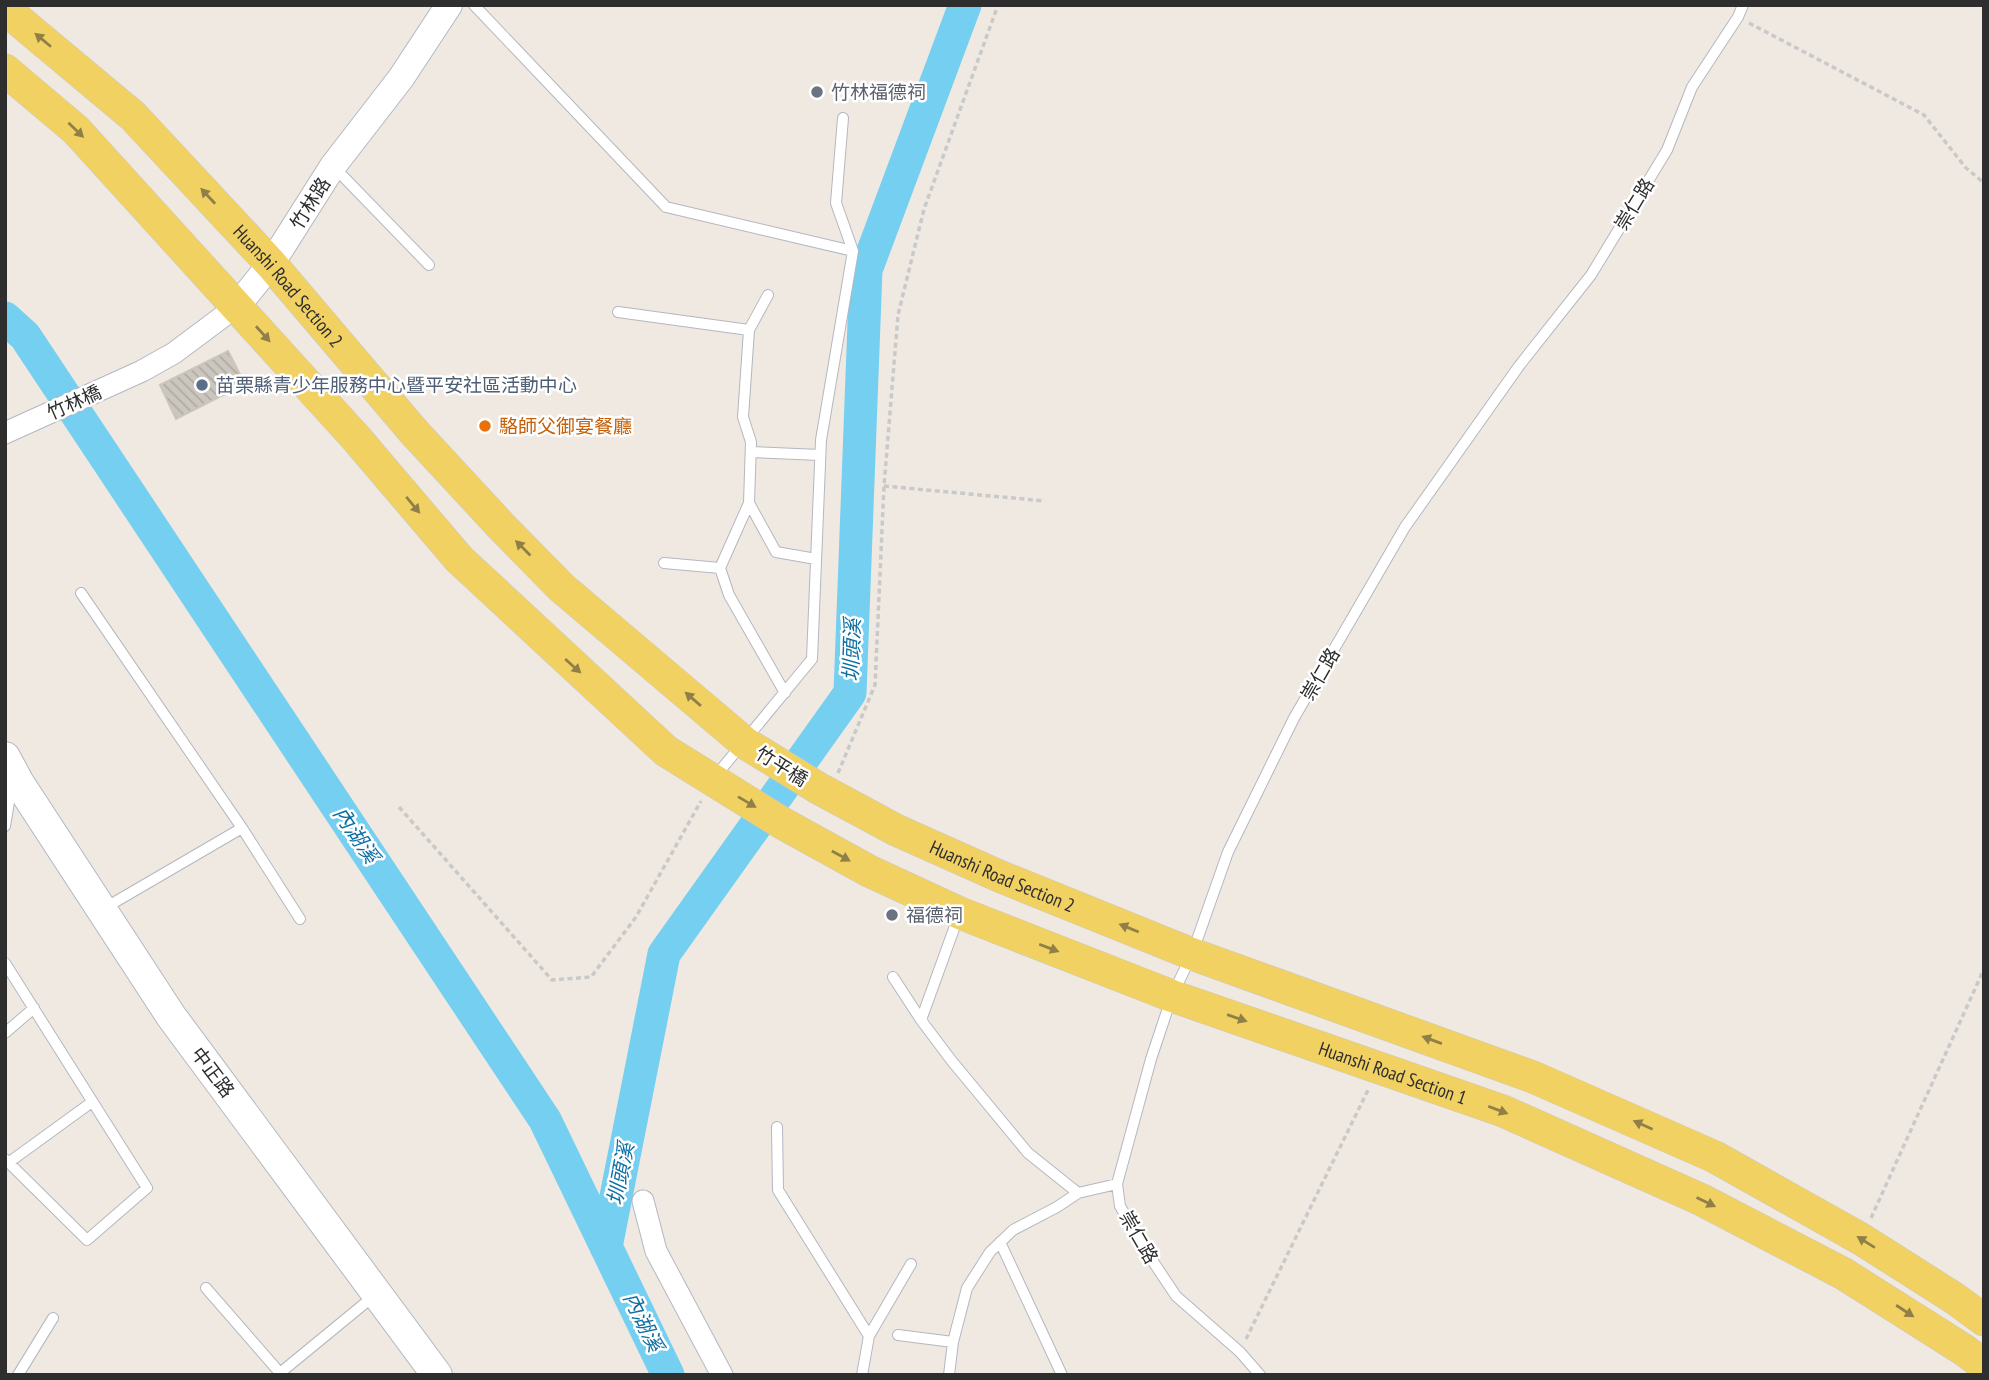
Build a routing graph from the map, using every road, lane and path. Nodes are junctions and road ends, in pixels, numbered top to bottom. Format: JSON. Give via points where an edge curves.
{"nodes":[{"id":1,"x":449,"y":5,"type":"edge"},
{"id":2,"x":474,"y":5,"type":"edge"},
{"id":3,"x":998,"y":5,"type":"edge"},
{"id":4,"x":1743,"y":5,"type":"edge"},
{"id":5,"x":5,"y":9,"type":"edge"},
{"id":6,"x":1738,"y":17,"type":"junction"},
{"id":7,"x":5,"y":70,"type":"edge"},
{"id":8,"x":843,"y":118,"type":"dead end"},
{"id":9,"x":333,"y":166,"type":"junction"},
{"id":10,"x":1984,"y":183,"type":"edge"},
{"id":11,"x":853,"y":251,"type":"junction"},
{"id":12,"x":271,"y":264,"type":"junction"},
{"id":13,"x":429,"y":265,"type":"dead end"},
{"id":14,"x":768,"y":296,"type":"dead end"},
{"id":15,"x":237,"y":306,"type":"junction"},
{"id":16,"x":618,"y":312,"type":"dead end"},
{"id":17,"x":749,"y":330,"type":"junction"},
{"id":18,"x":142,"y":371,"type":"joint"},
{"id":19,"x":5,"y":433,"type":"edge"},
{"id":20,"x":751,"y":452,"type":"junction"},
{"id":21,"x":820,"y":455,"type":"junction"},
{"id":22,"x":884,"y":486,"type":"junction"},
{"id":23,"x":1045,"y":501,"type":"dead end"},
{"id":24,"x":749,"y":503,"type":"junction"},
{"id":25,"x":816,"y":559,"type":"junction"},
{"id":26,"x":664,"y":563,"type":"dead end"},
{"id":27,"x":720,"y":568,"type":"junction"},
{"id":28,"x":81,"y":593,"type":"dead end"},
{"id":29,"x":785,"y":693,"type":"junction"},
{"id":30,"x":745,"y":743,"type":"junction"},
{"id":31,"x":9,"y":764,"type":"edge"},
{"id":32,"x":713,"y":780,"type":"junction"},
{"id":33,"x":823,"y":791,"type":"junction"},
{"id":34,"x":399,"y":807,"type":"dead end"},
{"id":35,"x":5,"y":826,"type":"edge"},
{"id":36,"x":242,"y":828,"type":"junction"},
{"id":37,"x":101,"y":910,"type":"junction"},
{"id":38,"x":960,"y":913,"type":"junction"},
{"id":39,"x":300,"y":919,"type":"dead end"},
{"id":40,"x":1192,"y":954,"type":"junction"},
{"id":41,"x":5,"y":963,"type":"edge"},
{"id":42,"x":1984,"y":969,"type":"edge"},
{"id":43,"x":893,"y":977,"type":"dead end"},
{"id":44,"x":1172,"y":996,"type":"junction"},
{"id":45,"x":34,"y":1008,"type":"junction"},
{"id":46,"x":921,"y":1020,"type":"junction"},
{"id":47,"x":5,"y":1033,"type":"edge"},
{"id":48,"x":1379,"y":1068,"type":"junction"},
{"id":49,"x":92,"y":1102,"type":"junction"},
{"id":50,"x":778,"y":1127,"type":"dead end"},
{"id":51,"x":7,"y":1161,"type":"edge"},
{"id":52,"x":1117,"y":1184,"type":"junction"},
{"id":53,"x":1078,"y":1193,"type":"junction"},
{"id":54,"x":643,"y":1200,"type":"dead end"},
{"id":55,"x":1861,"y":1239,"type":"junction"},
{"id":56,"x":1000,"y":1242,"type":"junction"},
{"id":57,"x":912,"y":1264,"type":"dead end"},
{"id":58,"x":206,"y":1288,"type":"dead end"},
{"id":59,"x":378,"y":1292,"type":"junction"},
{"id":60,"x":53,"y":1318,"type":"dead end"},
{"id":61,"x":1984,"y":1320,"type":"edge"},
{"id":62,"x":898,"y":1335,"type":"dead end"},
{"id":63,"x":869,"y":1336,"type":"junction"},
{"id":64,"x":953,"y":1342,"type":"junction"},
{"id":65,"x":1240,"y":1352,"type":"junction"},
{"id":66,"x":1984,"y":1365,"type":"edge"},
{"id":67,"x":5,"y":1371,"type":"edge"},
{"id":68,"x":278,"y":1374,"type":"edge"},
{"id":69,"x":11,"y":1375,"type":"edge"},
{"id":70,"x":18,"y":1375,"type":"edge"},
{"id":71,"x":437,"y":1375,"type":"edge"},
{"id":72,"x":722,"y":1375,"type":"edge"},
{"id":73,"x":862,"y":1375,"type":"edge"},
{"id":74,"x":949,"y":1375,"type":"edge"},
{"id":75,"x":1062,"y":1375,"type":"edge"},
{"id":76,"x":1260,"y":1375,"type":"edge"}],
"edges":[{"from":1,"to":9,"type":"street","name":"竹林路","via":[[401,78]]},
{"from":2,"to":11,"type":"lane","via":[[666,207]]},
{"from":3,"to":22,"type":"path","via":[[924,209],[898,315]]},
{"from":4,"to":6,"type":"lane","name":"崇仁路"},
{"from":12,"to":5,"type":"main road","name":"Huanshi Road Section 2","one_way":true,"via":[[133,116]]},
{"from":6,"to":10,"type":"path","via":[[1924,115],[1966,168]]},
{"from":6,"to":40,"type":"lane","name":"崇仁路","via":[[1692,87],[1667,150],[1591,275],[1519,366],[1398,539],[1294,718],[1228,852]]},
{"from":7,"to":15,"type":"main road","one_way":true,"via":[[76,130]]},
{"from":8,"to":11,"type":"lane","via":[[836,203]]},
{"from":9,"to":12,"type":"street","name":"竹林路"},
{"from":9,"to":13,"type":"lane"},
{"from":11,"to":21,"type":"lane"},
{"from":12,"to":15,"type":"street","name":"竹林路"},
{"from":30,"to":12,"type":"main road","name":"Huanshi Road Section 2","one_way":true,"via":[[562,588],[414,432]]},
{"from":14,"to":17,"type":"lane"},
{"from":15,"to":18,"type":"street","name":"竹林路","via":[[174,354]]},
{"from":15,"to":32,"type":"main road","one_way":true,"via":[[459,559],[666,751]]},
{"from":16,"to":17,"type":"lane"},
{"from":17,"to":20,"type":"lane","via":[[743,417]]},
{"from":18,"to":19,"type":"street","name":"竹林橋"},
{"from":20,"to":21,"type":"lane"},
{"from":20,"to":24,"type":"lane"},
{"from":21,"to":25,"type":"lane"},
{"from":22,"to":23,"type":"path"},
{"from":22,"to":33,"type":"path","via":[[875,685]]},
{"from":24,"to":25,"type":"lane","via":[[776,552]]},
{"from":24,"to":27,"type":"lane"},
{"from":25,"to":29,"type":"lane","via":[[812,659]]},
{"from":26,"to":27,"type":"lane"},
{"from":27,"to":29,"type":"lane","via":[[729,596]]},
{"from":28,"to":36,"type":"lane"},
{"from":29,"to":30,"type":"lane"},
{"from":30,"to":32,"type":"lane"},
{"from":30,"to":33,"type":"main road","name":"竹平橋"},
{"from":31,"to":35,"type":"lane"},
{"from":31,"to":37,"type":"main road","name":"中正路"},
{"from":32,"to":34,"type":"path","via":[[636,917],[592,977],[552,980]]},
{"from":32,"to":38,"type":"main road","name":"Huanshi Road Section 1","one_way":true,"via":[[869,871]]},
{"from":40,"to":33,"type":"main road","name":"Huanshi Road Section 2","one_way":true,"via":[[999,876]]},
{"from":36,"to":37,"type":"lane"},
{"from":36,"to":39,"type":"lane"},
{"from":37,"to":59,"type":"main road","name":"中正路","via":[[171,1016]]},
{"from":38,"to":44,"type":"main road","name":"Huanshi Road Section 1","one_way":true},
{"from":38,"to":46,"type":"lane"},
{"from":40,"to":44,"type":"lane","name":"崇仁路"},
{"from":55,"to":40,"type":"main road","one_way":true,"via":[[1714,1157],[1533,1077]]},
{"from":41,"to":45,"type":"lane"},
{"from":42,"to":55,"type":"path"},
{"from":43,"to":46,"type":"lane"},
{"from":44,"to":48,"type":"main road","name":"Huanshi Road Section 1","one_way":true},
{"from":44,"to":52,"type":"lane","name":"崇仁路"},
{"from":45,"to":47,"type":"lane"},
{"from":45,"to":49,"type":"lane"},
{"from":46,"to":53,"type":"lane","via":[[1028,1153]]},
{"from":48,"to":65,"type":"path"},
{"from":48,"to":66,"type":"main road","name":"Huanshi Road Section 1","one_way":true,"via":[[1503,1111],[1702,1200],[1844,1274]]},
{"from":49,"to":51,"type":"lane"},
{"from":49,"to":51,"type":"lane","via":[[147,1188],[87,1240]]},
{"from":50,"to":63,"type":"lane","via":[[778,1190]]},
{"from":52,"to":53,"type":"lane"},
{"from":52,"to":65,"type":"lane","name":"崇仁路","via":[[1120,1206],[1177,1296]]},
{"from":53,"to":56,"type":"lane"},
{"from":54,"to":72,"type":"street","via":[[656,1251]]},
{"from":61,"to":55,"type":"main road","one_way":true},
{"from":56,"to":64,"type":"lane","via":[[967,1288]]},
{"from":56,"to":75,"type":"lane"},
{"from":57,"to":63,"type":"lane"},
{"from":58,"to":68,"type":"lane"},
{"from":59,"to":68,"type":"lane"},
{"from":59,"to":71,"type":"main road","name":"中正路"},
{"from":60,"to":70,"type":"lane"},
{"from":62,"to":64,"type":"lane"},
{"from":63,"to":73,"type":"lane"},
{"from":64,"to":74,"type":"lane"},
{"from":65,"to":76,"type":"lane","name":"崇仁路"},
{"from":67,"to":69,"type":"lane"}]}
